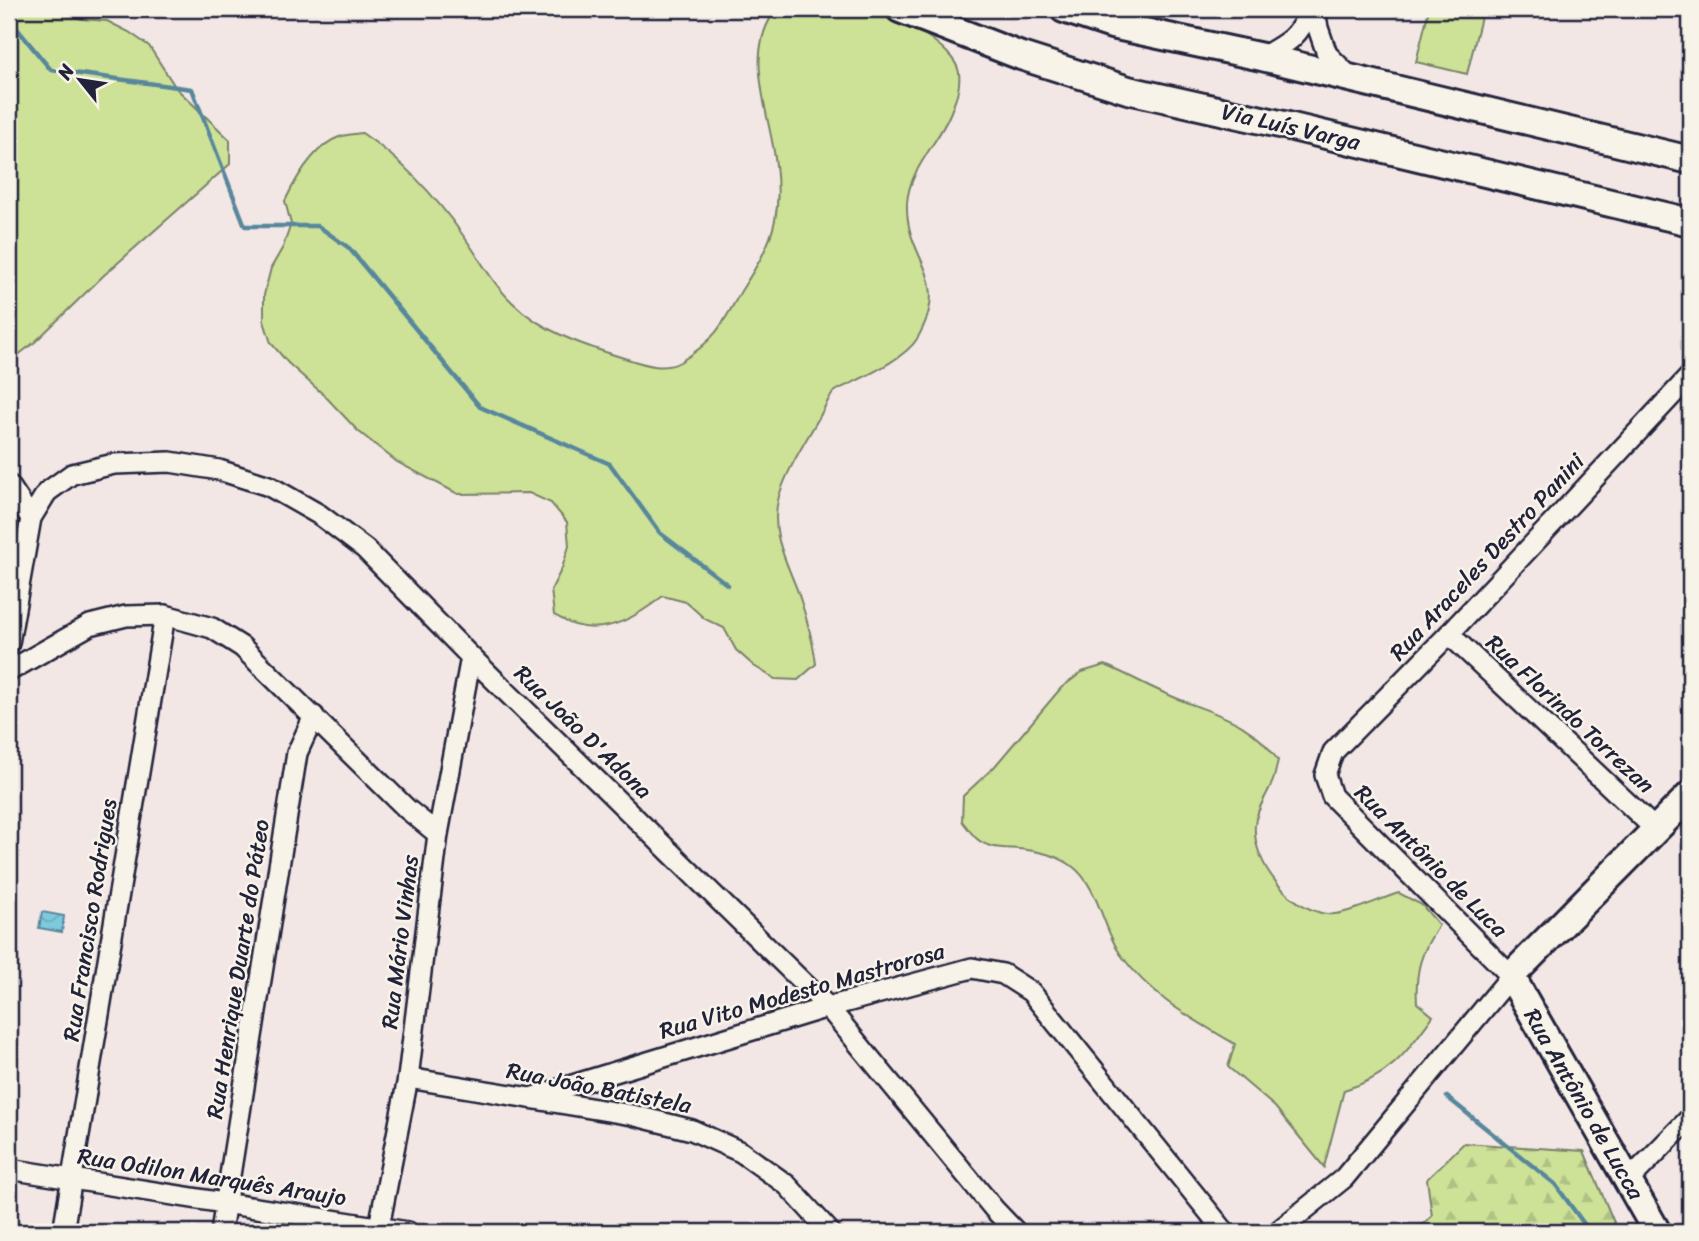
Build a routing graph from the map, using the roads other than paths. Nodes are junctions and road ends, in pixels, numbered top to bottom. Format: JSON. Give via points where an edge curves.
{"nodes":[{"id":1,"x":900,"y":9,"type":"edge"},
{"id":2,"x":1064,"y":9,"type":"edge"},
{"id":3,"x":1312,"y":9,"type":"edge"},
{"id":4,"x":1262,"y":57,"type":"junction"},
{"id":5,"x":1353,"y":79,"type":"junction"},
{"id":6,"x":1690,"y":160,"type":"edge"},
{"id":7,"x":1690,"y":222,"type":"edge"},
{"id":8,"x":1690,"y":376,"type":"edge"},
{"id":9,"x":9,"y":485,"type":"edge"},
{"id":10,"x":31,"y":518,"type":"junction"},
{"id":11,"x":165,"y":615,"type":"junction"},
{"id":12,"x":1449,"y":634,"type":"junction"},
{"id":13,"x":9,"y":643,"type":"edge"},
{"id":14,"x":471,"y":657,"type":"junction"},
{"id":15,"x":9,"y":671,"type":"edge"},
{"id":16,"x":314,"y":716,"type":"junction"},
{"id":17,"x":1325,"y":775,"type":"joint"},
{"id":18,"x":1690,"y":795,"type":"edge"},
{"id":19,"x":1656,"y":830,"type":"junction"},
{"id":20,"x":438,"y":834,"type":"junction"},
{"id":21,"x":1511,"y":976,"type":"junction"},
{"id":22,"x":828,"y":1007,"type":"junction"},
{"id":23,"x":408,"y":1078,"type":"junction"},
{"id":24,"x":530,"y":1098,"type":"junction"},
{"id":25,"x":1690,"y":1118,"type":"edge"},
{"id":26,"x":9,"y":1169,"type":"edge"},
{"id":27,"x":72,"y":1180,"type":"junction"},
{"id":28,"x":1628,"y":1181,"type":"junction"},
{"id":29,"x":226,"y":1204,"type":"junction"},
{"id":30,"x":379,"y":1230,"type":"edge"},
{"id":31,"x":63,"y":1232,"type":"edge"},
{"id":32,"x":221,"y":1232,"type":"edge"},
{"id":33,"x":408,"y":1232,"type":"edge"},
{"id":34,"x":830,"y":1232,"type":"edge"},
{"id":35,"x":1016,"y":1232,"type":"edge"},
{"id":36,"x":1225,"y":1232,"type":"edge"},
{"id":37,"x":1277,"y":1232,"type":"edge"},
{"id":38,"x":1657,"y":1232,"type":"edge"}],
"edges":[{"from":1,"to":7,"type":"main road","name":"Via Luís Varga","via":[[1021,56],[1128,90]]},
{"from":2,"to":4,"type":"main road","via":[[1112,25]]},
{"from":3,"to":4,"type":"street","via":[[1287,43]]},
{"from":3,"to":5,"type":"street","via":[[1327,54]]},
{"from":4,"to":5,"type":"main road"},
{"from":5,"to":6,"type":"main road"},
{"from":8,"to":12,"type":"street","name":"Rua Araceles Destro Panini"},
{"from":9,"to":10,"type":"street"},
{"from":10,"to":13,"type":"street"},
{"from":10,"to":14,"type":"street","name":"Rua João D'Adona","via":[[47,492],[72,474],[114,464],[170,462],[219,470],[268,486],[320,514],[365,549]]},
{"from":11,"to":15,"type":"street","via":[[126,616],[90,625]]},
{"from":11,"to":16,"type":"street","via":[[212,628],[242,647]]},
{"from":11,"to":27,"type":"street","name":"Rua Francisco Rodrigues"},
{"from":12,"to":17,"type":"street","name":"Rua Araceles Destro Panini","via":[[1333,752]]},
{"from":12,"to":19,"type":"street","name":"Rua Florindo Torrezan"},
{"from":14,"to":20,"type":"street","name":"Rua Mário Vinhas"},
{"from":14,"to":22,"type":"street","name":"Rua João D'Adona"},
{"from":16,"to":20,"type":"street"},
{"from":16,"to":29,"type":"street","name":"Rua Henrique Duarte do Páteo","via":[[298,753]]},
{"from":17,"to":21,"type":"street","name":"Rua Antônio de Luca","via":[[1332,796]]},
{"from":18,"to":19,"type":"main road"},
{"from":19,"to":21,"type":"main road"},
{"from":20,"to":23,"type":"street","name":"Rua Mário Vinhas"},
{"from":21,"to":28,"type":"main road","name":"Rua Antônio de Lucca"},
{"from":21,"to":37,"type":"street","via":[[1344,1178]]},
{"from":22,"to":24,"type":"street","name":"Rua Vito Modesto Mastrorosa"},
{"from":22,"to":35,"type":"street","name":"Rua João D'Adona"},
{"from":22,"to":36,"type":"street","name":"Rua Vito Modesto Mastrorosa","via":[[972,968],[1003,974],[1031,992]]},
{"from":23,"to":24,"type":"street","name":"Rua João Batistela"},
{"from":23,"to":30,"type":"street","name":"Rua Mário Vinhas"},
{"from":24,"to":34,"type":"street","name":"Rua João Batistela","via":[[692,1130],[741,1152],[787,1185]]},
{"from":25,"to":28,"type":"street"},
{"from":26,"to":27,"type":"street","name":"Rua Odilon Marquês Araujo"},
{"from":27,"to":29,"type":"street","name":"Rua Odilon Marquês Araujo"},
{"from":27,"to":31,"type":"street","name":"Rua Francisco Rodrigues"},
{"from":28,"to":38,"type":"main road","name":"Rua Antônio de Lucca"},
{"from":29,"to":30,"type":"street","name":"Rua Odilon Marquês Araujo"},
{"from":29,"to":32,"type":"street","name":"Rua Henrique Duarte do Páteo"},
{"from":30,"to":33,"type":"street","name":"Rua Odilon Marquês Araujo"}]}
